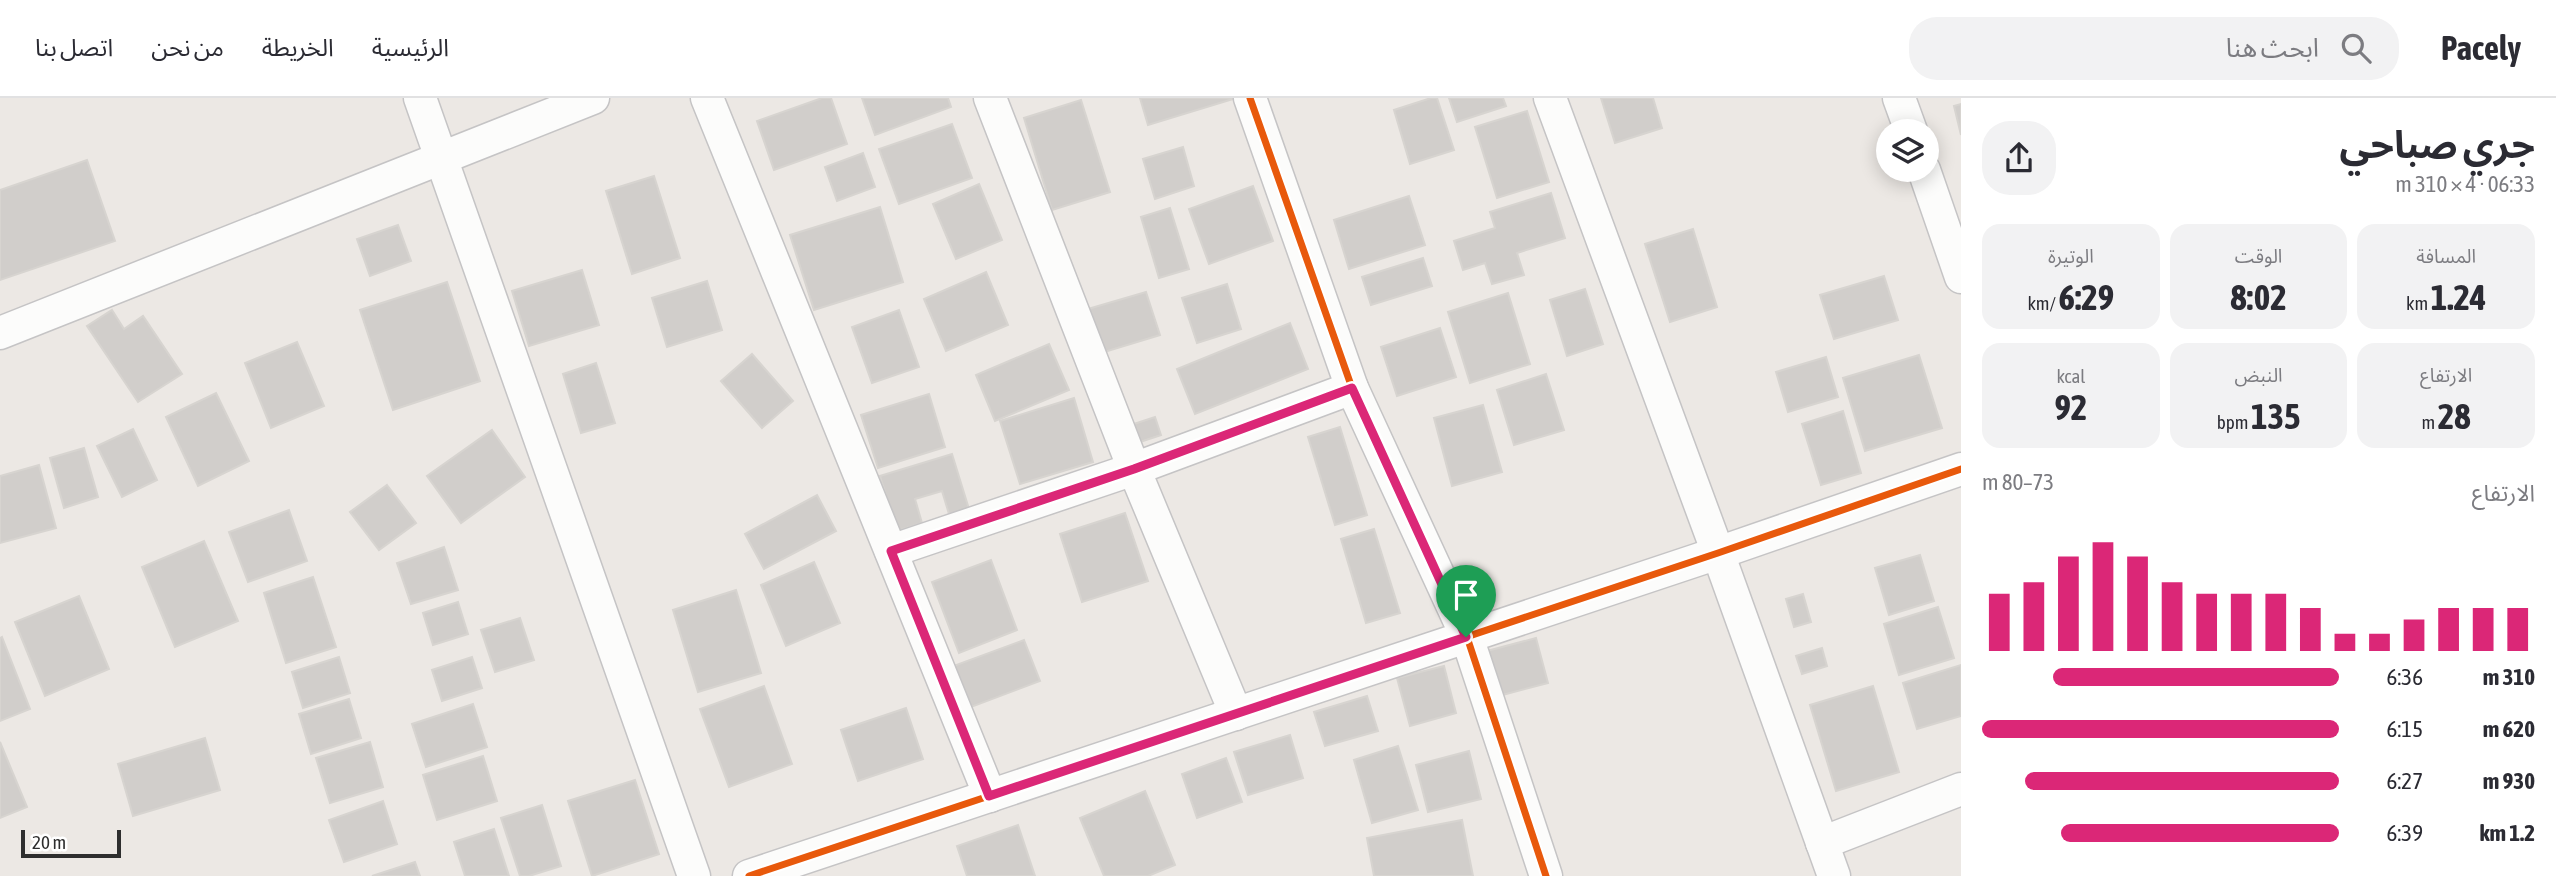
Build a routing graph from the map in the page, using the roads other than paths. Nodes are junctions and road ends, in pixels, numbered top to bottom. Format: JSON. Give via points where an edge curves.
{"nodes":[{"id":1,"x":420,"y":98,"type":"edge"},
{"id":2,"x":593,"y":98,"type":"edge"},
{"id":3,"x":707,"y":98,"type":"edge"},
{"id":4,"x":989,"y":98,"type":"edge"},
{"id":5,"x":1250,"y":98,"type":"edge"},
{"id":6,"x":1550,"y":98,"type":"edge"},
{"id":7,"x":1899,"y":98,"type":"edge"},
{"id":8,"x":1907,"y":119,"type":"edge"},
{"id":9,"x":442,"y":159,"type":"junction"},
{"id":10,"x":1928,"y":182,"type":"edge"},
{"id":11,"x":1961,"y":277,"type":"edge"},
{"id":12,"x":0,"y":333,"type":"edge"},
{"id":13,"x":1352,"y":388,"type":"junction"},
{"id":14,"x":1134,"y":469,"type":"junction"},
{"id":15,"x":1961,"y":469,"type":"edge"},
{"id":16,"x":891,"y":551,"type":"junction"},
{"id":17,"x":1718,"y":553,"type":"junction"},
{"id":18,"x":1466,"y":637,"type":"junction"},
{"id":19,"x":1236,"y":714,"type":"junction"},
{"id":20,"x":1961,"y":789,"type":"edge"},
{"id":21,"x":989,"y":796,"type":"junction"},
{"id":22,"x":1822,"y":843,"type":"junction"},
{"id":23,"x":694,"y":876,"type":"edge"},
{"id":24,"x":749,"y":876,"type":"edge"},
{"id":25,"x":1546,"y":876,"type":"edge"},
{"id":26,"x":1834,"y":876,"type":"edge"}],
"edges":[{"from":1,"to":9,"type":"street"},
{"from":2,"to":9,"type":"street"},
{"from":3,"to":16,"type":"street"},
{"from":4,"to":14,"type":"street"},
{"from":5,"to":13,"type":"street"},
{"from":6,"to":17,"type":"street"},
{"from":7,"to":8,"type":"street"},
{"from":9,"to":12,"type":"street"},
{"from":9,"to":23,"type":"street"},
{"from":10,"to":11,"type":"street"},
{"from":13,"to":14,"type":"street"},
{"from":13,"to":18,"type":"street"},
{"from":14,"to":16,"type":"street"},
{"from":14,"to":19,"type":"street"},
{"from":15,"to":17,"type":"street"},
{"from":16,"to":21,"type":"street"},
{"from":17,"to":18,"type":"street"},
{"from":17,"to":22,"type":"street"},
{"from":18,"to":19,"type":"street"},
{"from":18,"to":25,"type":"street"},
{"from":19,"to":21,"type":"street"},
{"from":20,"to":22,"type":"street"},
{"from":21,"to":24,"type":"street"},
{"from":22,"to":26,"type":"street"}]}
